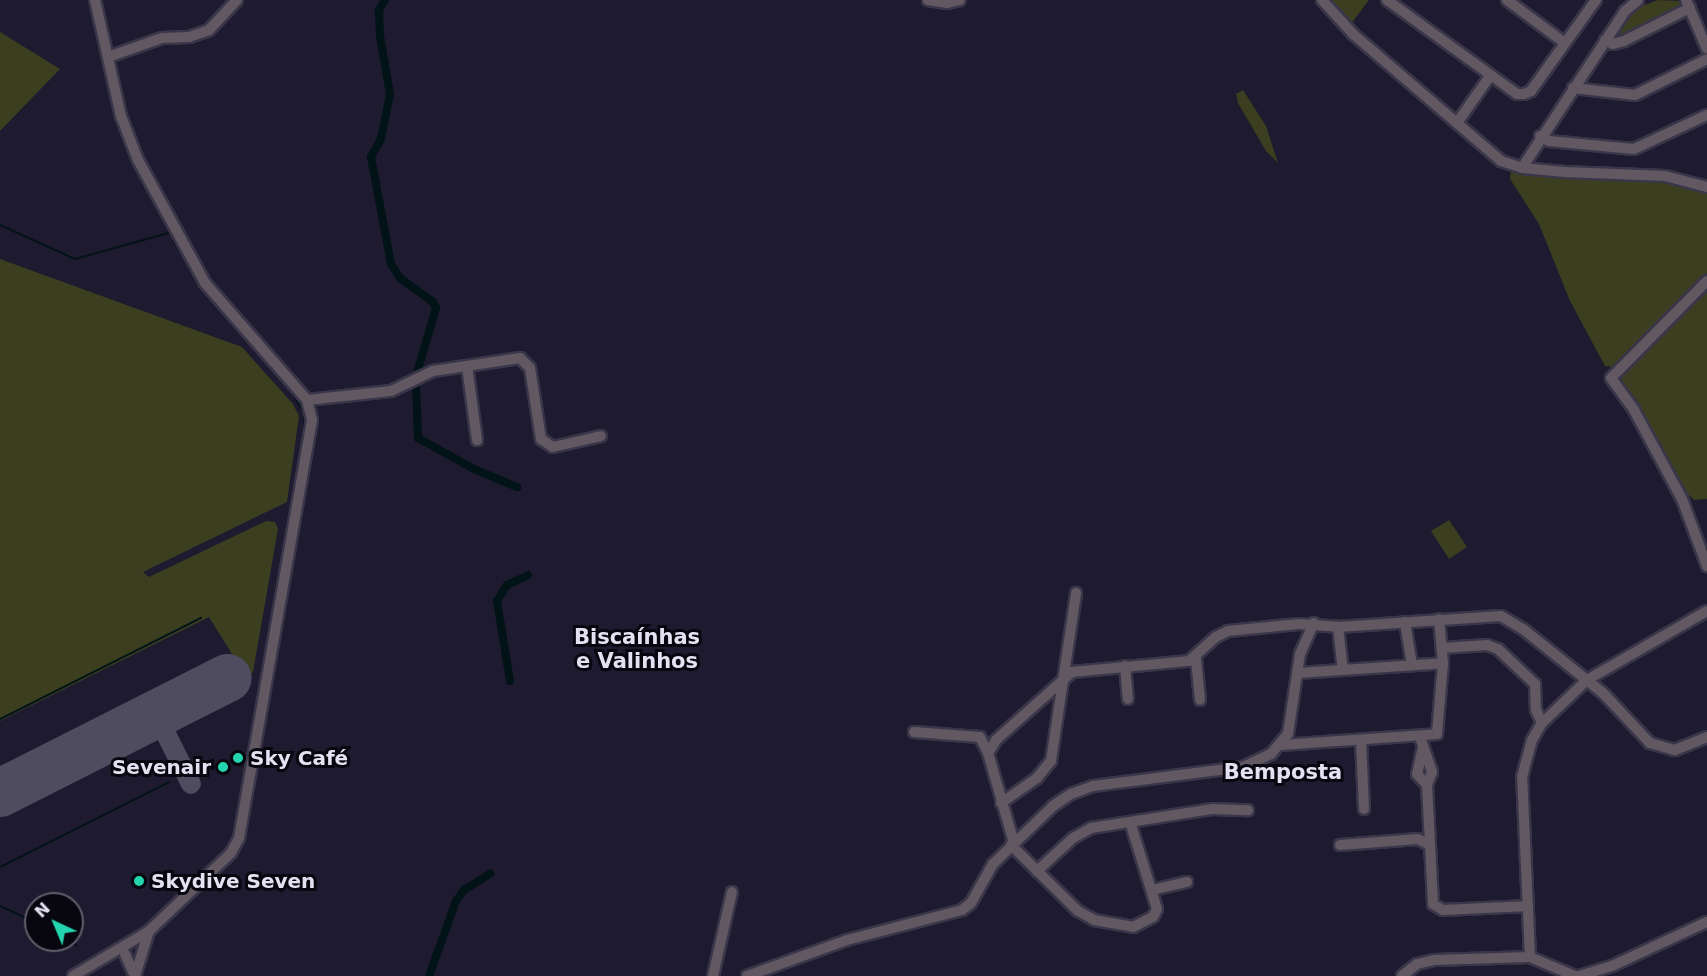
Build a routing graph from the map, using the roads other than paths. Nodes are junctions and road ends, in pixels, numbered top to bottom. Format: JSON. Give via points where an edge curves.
{"nodes":[{"id":1,"x":95,"y":0,"type":"edge"},
{"id":2,"x":237,"y":0,"type":"edge"},
{"id":3,"x":928,"y":0,"type":"edge"},
{"id":4,"x":960,"y":0,"type":"edge"},
{"id":5,"x":1322,"y":0,"type":"edge"},
{"id":6,"x":1387,"y":0,"type":"edge"},
{"id":7,"x":1507,"y":0,"type":"edge"},
{"id":8,"x":1596,"y":0,"type":"edge"},
{"id":9,"x":1638,"y":0,"type":"edge"},
{"id":10,"x":1688,"y":4,"type":"edge"},
{"id":11,"x":1605,"y":40,"type":"junction"},
{"id":12,"x":1565,"y":43,"type":"junction"},
{"id":13,"x":1707,"y":49,"type":"edge"},
{"id":14,"x":108,"y":57,"type":"junction"},
{"id":15,"x":1707,"y":59,"type":"edge"},
{"id":16,"x":1490,"y":76,"type":"junction"},
{"id":17,"x":1574,"y":88,"type":"junction"},
{"id":18,"x":1707,"y":115,"type":"edge"},
{"id":19,"x":1457,"y":123,"type":"junction"},
{"id":20,"x":1540,"y":136,"type":"junction"},
{"id":21,"x":1522,"y":168,"type":"junction"},
{"id":22,"x":1707,"y":187,"type":"edge"},
{"id":23,"x":1707,"y":281,"type":"edge"},
{"id":24,"x":467,"y":366,"type":"junction"},
{"id":25,"x":307,"y":400,"type":"junction"},
{"id":26,"x":601,"y":436,"type":"dead end"},
{"id":27,"x":473,"y":437,"type":"dead end"},
{"id":28,"x":1707,"y":566,"type":"edge"},
{"id":29,"x":1076,"y":593,"type":"dead end"},
{"id":30,"x":1707,"y":611,"type":"edge"},
{"id":31,"x":1439,"y":619,"type":"junction"},
{"id":32,"x":1405,"y":622,"type":"junction"},
{"id":33,"x":1314,"y":623,"type":"junction"},
{"id":34,"x":1338,"y":627,"type":"junction"},
{"id":35,"x":1442,"y":648,"type":"junction"},
{"id":36,"x":1196,"y":659,"type":"junction"},
{"id":37,"x":1443,"y":663,"type":"junction"},
{"id":38,"x":1412,"y":665,"type":"junction"},
{"id":39,"x":1125,"y":666,"type":"junction"},
{"id":40,"x":1343,"y":670,"type":"junction"},
{"id":41,"x":1298,"y":673,"type":"junction"},
{"id":42,"x":1063,"y":678,"type":"junction"},
{"id":43,"x":1587,"y":680,"type":"junction"},
{"id":44,"x":1128,"y":699,"type":"dead end"},
{"id":45,"x":1200,"y":700,"type":"dead end"},
{"id":46,"x":1542,"y":723,"type":"junction"},
{"id":47,"x":915,"y":732,"type":"dead end"},
{"id":48,"x":1420,"y":737,"type":"junction"},
{"id":49,"x":1707,"y":738,"type":"edge"},
{"id":50,"x":1361,"y":740,"type":"junction"},
{"id":51,"x":1281,"y":745,"type":"junction"},
{"id":52,"x":988,"y":753,"type":"junction"},
{"id":53,"x":1001,"y":802,"type":"junction"},
{"id":54,"x":1364,"y":809,"type":"dead end"},
{"id":55,"x":1248,"y":810,"type":"dead end"},
{"id":56,"x":1130,"y":822,"type":"junction"},
{"id":57,"x":1013,"y":844,"type":"junction"},
{"id":58,"x":1428,"y":844,"type":"junction"},
{"id":59,"x":1340,"y":845,"type":"dead end"},
{"id":60,"x":1036,"y":871,"type":"junction"},
{"id":61,"x":1187,"y":882,"type":"dead end"},
{"id":62,"x":1152,"y":890,"type":"junction"},
{"id":63,"x":732,"y":892,"type":"dead end"},
{"id":64,"x":1528,"y":906,"type":"junction"},
{"id":65,"x":1707,"y":922,"type":"edge"},
{"id":66,"x":149,"y":931,"type":"junction"},
{"id":67,"x":124,"y":950,"type":"junction"},
{"id":68,"x":140,"y":954,"type":"junction"},
{"id":69,"x":1530,"y":957,"type":"junction"},
{"id":70,"x":73,"y":976,"type":"edge"},
{"id":71,"x":134,"y":976,"type":"edge"},
{"id":72,"x":713,"y":976,"type":"edge"},
{"id":73,"x":747,"y":976,"type":"edge"},
{"id":74,"x":1402,"y":976,"type":"edge"},
{"id":75,"x":1577,"y":976,"type":"edge"}],
"edges":[{"from":1,"to":14,"type":"street"},
{"from":2,"to":14,"type":"street","via":[[209,30],[189,37],[162,38]]},
{"from":3,"to":4,"type":"street"},
{"from":5,"to":19,"type":"street","via":[[1353,34]]},
{"from":6,"to":16,"type":"street"},
{"from":7,"to":12,"type":"street"},
{"from":8,"to":12,"type":"street"},
{"from":9,"to":11,"type":"street"},
{"from":10,"to":11,"type":"street","via":[[1624,41],[1613,44]]},
{"from":10,"to":13,"type":"street"},
{"from":11,"to":17,"type":"street"},
{"from":12,"to":16,"type":"street","via":[[1531,91],[1517,94]]},
{"from":14,"to":25,"type":"street","via":[[128,139],[199,272]]},
{"from":15,"to":17,"type":"street","via":[[1635,95]]},
{"from":16,"to":19,"type":"street"},
{"from":17,"to":20,"type":"street"},
{"from":18,"to":20,"type":"street","via":[[1634,149],[1550,141]]},
{"from":19,"to":21,"type":"street","via":[[1501,161]]},
{"from":20,"to":21,"type":"street"},
{"from":21,"to":22,"type":"street","via":[[1665,176]]},
{"from":23,"to":28,"type":"street","via":[[1611,378],[1634,410],[1682,500]]},
{"from":24,"to":25,"type":"street","via":[[433,371],[390,391]]},
{"from":24,"to":26,"type":"street","via":[[520,358],[527,362],[533,377],[538,431],[548,445]]},
{"from":24,"to":27,"type":"street"},
{"from":25,"to":66,"type":"street","via":[[312,420],[309,445],[239,838],[231,853]]},
{"from":29,"to":42,"type":"street"},
{"from":30,"to":43,"type":"street"},
{"from":31,"to":32,"type":"street"},
{"from":31,"to":35,"type":"street"},
{"from":31,"to":43,"type":"street","via":[[1501,616]]},
{"from":32,"to":34,"type":"street"},
{"from":32,"to":38,"type":"street"},
{"from":33,"to":34,"type":"street"},
{"from":33,"to":36,"type":"street","via":[[1221,633]]},
{"from":33,"to":41,"type":"street","via":[[1300,654]]},
{"from":34,"to":40,"type":"street"},
{"from":35,"to":37,"type":"street"},
{"from":35,"to":46,"type":"street","via":[[1487,645],[1498,649],[1535,684],[1536,710]]},
{"from":36,"to":39,"type":"street"},
{"from":36,"to":45,"type":"street"},
{"from":37,"to":38,"type":"street"},
{"from":37,"to":48,"type":"street","via":[[1438,686],[1439,730],[1432,736]]},
{"from":38,"to":40,"type":"street"},
{"from":39,"to":42,"type":"street","via":[[1083,669]]},
{"from":39,"to":44,"type":"street"},
{"from":40,"to":41,"type":"street"},
{"from":41,"to":51,"type":"street","via":[[1292,721]]},
{"from":42,"to":52,"type":"street","via":[[996,740]]},
{"from":42,"to":53,"type":"street","via":[[1051,761],[1036,778]]},
{"from":43,"to":46,"type":"street"},
{"from":43,"to":49,"type":"street","via":[[1650,743],[1662,749],[1675,750]]},
{"from":46,"to":64,"type":"street","via":[[1525,759],[1522,777]]},
{"from":47,"to":52,"type":"street","via":[[980,737]]},
{"from":48,"to":50,"type":"street"},
{"from":48,"to":58,"type":"street","via":[[1422,751],[1417,774],[1427,785]]},
{"from":50,"to":51,"type":"street"},
{"from":50,"to":54,"type":"street"},
{"from":51,"to":57,"type":"street","via":[[1243,767],[1082,789],[1053,806]]},
{"from":52,"to":53,"type":"street"},
{"from":53,"to":57,"type":"street"},
{"from":55,"to":56,"type":"street","via":[[1212,809]]},
{"from":56,"to":60,"type":"street","via":[[1082,832]]},
{"from":56,"to":62,"type":"street"},
{"from":57,"to":60,"type":"street"},
{"from":57,"to":73,"type":"street","via":[[993,864],[971,903],[962,910],[847,940]]},
{"from":58,"to":59,"type":"street","via":[[1418,839]]},
{"from":58,"to":64,"type":"street","via":[[1431,897],[1436,908]]},
{"from":60,"to":62,"type":"street","via":[[1078,912],[1113,925],[1133,927],[1154,917],[1157,909]]},
{"from":61,"to":62,"type":"street"},
{"from":63,"to":72,"type":"street"},
{"from":64,"to":69,"type":"street"},
{"from":65,"to":75,"type":"street","via":[[1612,966]]},
{"from":66,"to":67,"type":"street"},
{"from":66,"to":68,"type":"street"},
{"from":67,"to":68,"type":"street"},
{"from":67,"to":70,"type":"street","via":[[112,952]]},
{"from":67,"to":71,"type":"street"},
{"from":68,"to":71,"type":"street"},
{"from":69,"to":74,"type":"street","via":[[1434,960],[1417,964]]},
{"from":69,"to":75,"type":"street"}]}
